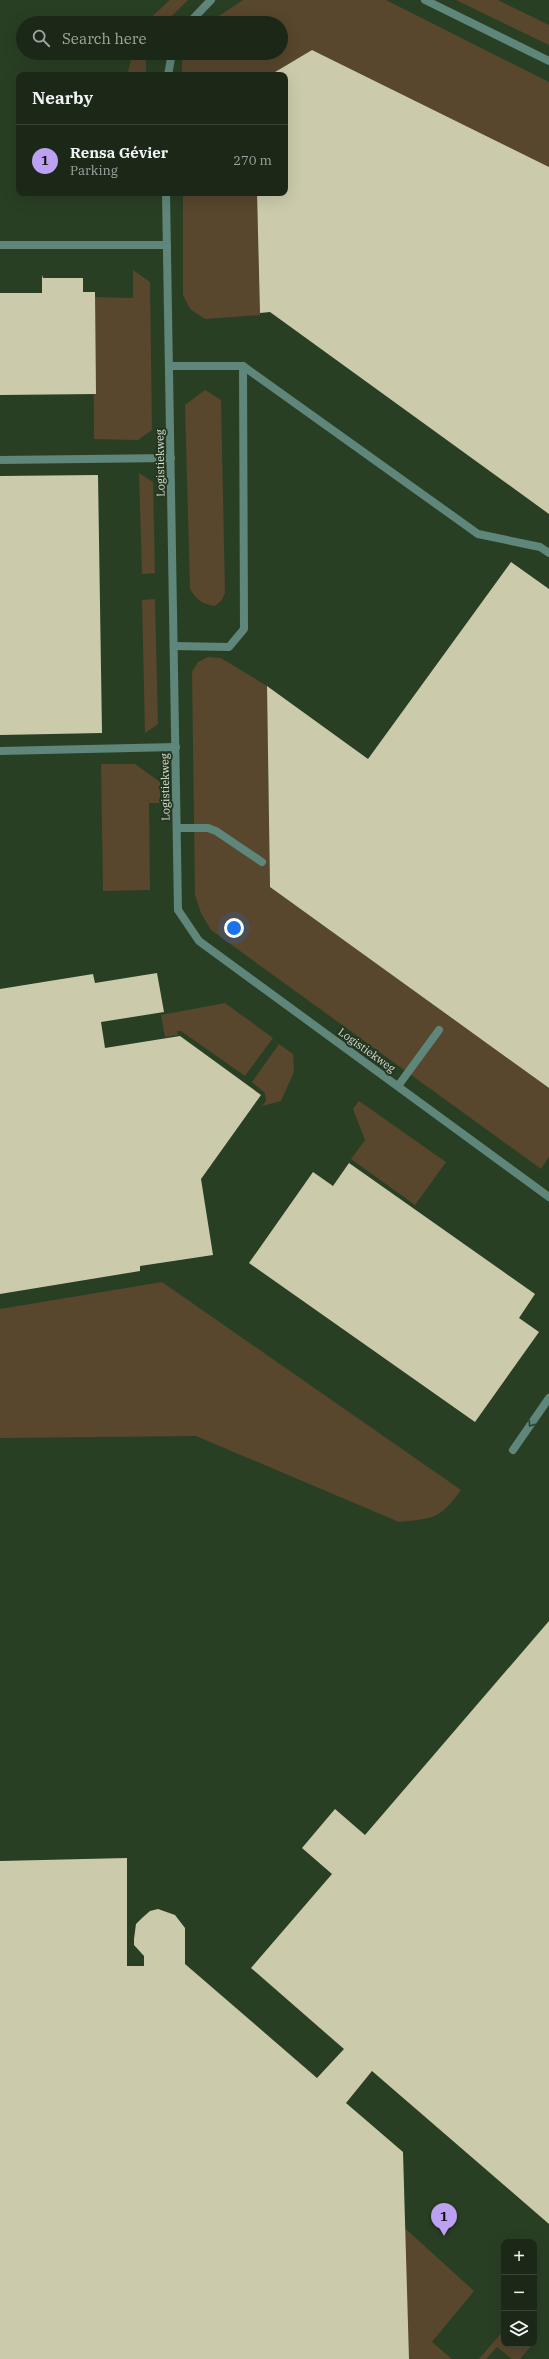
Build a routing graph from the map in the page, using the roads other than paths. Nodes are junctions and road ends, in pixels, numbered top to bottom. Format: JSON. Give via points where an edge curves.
{"nodes":[{"id":1,"x":211,"y":0,"type":"edge"},
{"id":2,"x":425,"y":0,"type":"edge"},
{"id":3,"x":196,"y":16,"type":"edge"},
{"id":4,"x":171,"y":60,"type":"edge"},
{"id":5,"x":549,"y":61,"type":"edge"},
{"id":6,"x":169,"y":72,"type":"edge"},
{"id":7,"x":166,"y":196,"type":"edge"},
{"id":8,"x":0,"y":244,"type":"edge"},
{"id":9,"x":167,"y":245,"type":"junction"},
{"id":10,"x":169,"y":366,"type":"junction"},
{"id":11,"x":243,"y":366,"type":"junction"},
{"id":12,"x":171,"y":458,"type":"junction"},
{"id":13,"x":0,"y":460,"type":"edge"},
{"id":14,"x":549,"y":553,"type":"edge"},
{"id":15,"x":174,"y":646,"type":"junction"},
{"id":16,"x":176,"y":747,"type":"junction"},
{"id":17,"x":0,"y":751,"type":"edge"},
{"id":18,"x":177,"y":828,"type":"junction"},
{"id":19,"x":262,"y":862,"type":"dead end"},
{"id":20,"x":439,"y":1030,"type":"dead end"},
{"id":21,"x":398,"y":1086,"type":"junction"},
{"id":22,"x":549,"y":1197,"type":"edge"},
{"id":23,"x":549,"y":1398,"type":"edge"},
{"id":24,"x":513,"y":1450,"type":"dead end"}],
"edges":[{"from":1,"to":3,"type":"street"},
{"from":2,"to":5,"type":"street"},
{"from":4,"to":6,"type":"street"},
{"from":7,"to":9,"type":"street","name":"Logistiekweg"},
{"from":8,"to":9,"type":"street"},
{"from":9,"to":10,"type":"street","name":"Logistiekweg"},
{"from":10,"to":11,"type":"street"},
{"from":10,"to":12,"type":"street","name":"Logistiekweg"},
{"from":11,"to":14,"type":"street","via":[[478,534],[540,547]]},
{"from":11,"to":15,"type":"street","via":[[244,629],[229,647]]},
{"from":12,"to":13,"type":"street"},
{"from":12,"to":15,"type":"street","name":"Logistiekweg"},
{"from":15,"to":16,"type":"street","name":"Logistiekweg"},
{"from":16,"to":17,"type":"street"},
{"from":16,"to":18,"type":"street","name":"Logistiekweg"},
{"from":18,"to":19,"type":"street","via":[[208,828],[216,831]]},
{"from":18,"to":21,"type":"street","name":"Logistiekweg","via":[[178,910],[199,941]]},
{"from":20,"to":21,"type":"street"},
{"from":21,"to":22,"type":"street","name":"Logistiekweg"},
{"from":23,"to":24,"type":"street","one_way":true}]}
